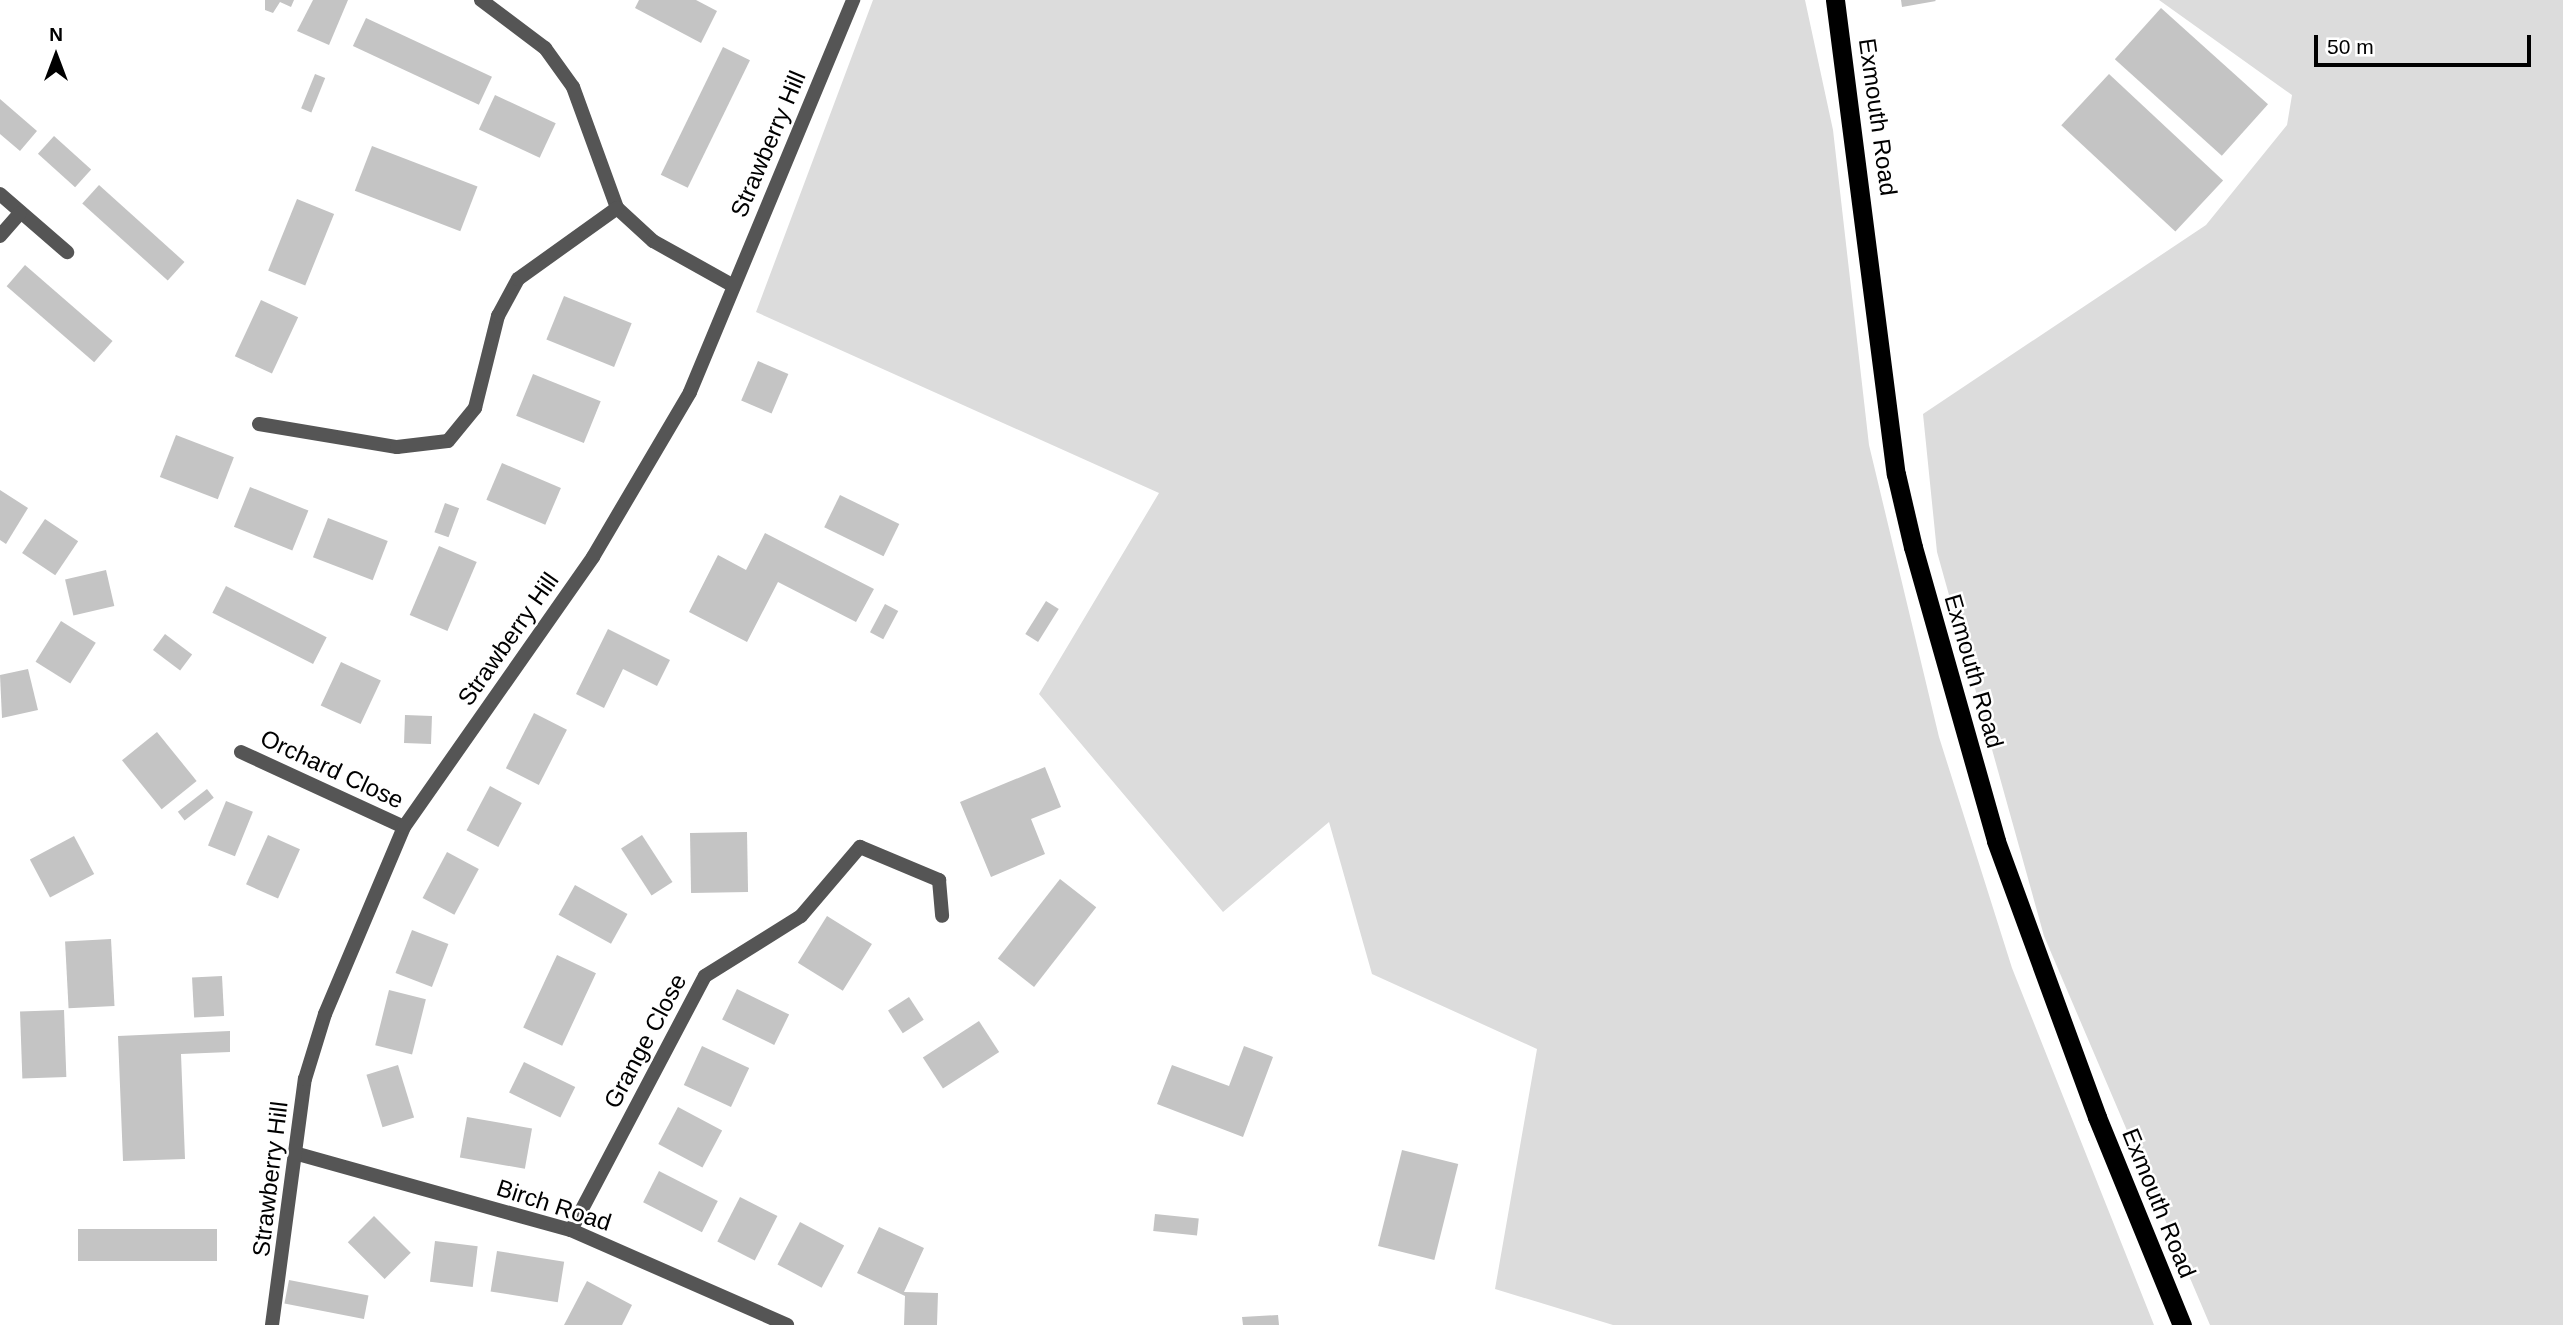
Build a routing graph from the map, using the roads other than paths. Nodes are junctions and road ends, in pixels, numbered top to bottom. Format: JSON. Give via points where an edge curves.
{"nodes":[{"id":1,"x":481,"y":0,"type":"edge"},
{"id":2,"x":853,"y":0,"type":"edge"},
{"id":3,"x":1835,"y":0,"type":"edge"},
{"id":4,"x":0,"y":194,"type":"edge"},
{"id":5,"x":617,"y":208,"type":"junction"},
{"id":6,"x":20,"y":213,"type":"junction"},
{"id":7,"x":0,"y":236,"type":"edge"},
{"id":8,"x":67,"y":253,"type":"dead end"},
{"id":9,"x":732,"y":285,"type":"junction"},
{"id":10,"x":259,"y":424,"type":"dead end"},
{"id":11,"x":241,"y":752,"type":"dead end"},
{"id":12,"x":404,"y":827,"type":"junction"},
{"id":13,"x":942,"y":916,"type":"dead end"},
{"id":14,"x":298,"y":1154,"type":"junction"},
{"id":15,"x":571,"y":1230,"type":"junction"},
{"id":16,"x":272,"y":1325,"type":"edge"},
{"id":17,"x":787,"y":1325,"type":"edge"},
{"id":18,"x":2182,"y":1325,"type":"edge"}],
"edges":[{"from":1,"to":5,"type":"street","via":[[545,48],[573,87]]},
{"from":2,"to":9,"type":"street","name":"Strawberry Hill"},
{"from":3,"to":18,"type":"highway","name":"Exmouth Road","via":[[1896,474],[1913,547],[1996,841],[2097,1117]]},
{"from":4,"to":6,"type":"street"},
{"from":5,"to":9,"type":"street","via":[[653,241]]},
{"from":5,"to":10,"type":"street","via":[[518,279],[498,316],[475,408],[447,441],[397,447]]},
{"from":6,"to":7,"type":"street"},
{"from":6,"to":8,"type":"street"},
{"from":9,"to":12,"type":"street","name":"Strawberry Hill","via":[[690,392],[626,505]]},
{"from":11,"to":12,"type":"street","name":"Orchard Close"},
{"from":12,"to":14,"type":"street","name":"Strawberry Hill","via":[[325,1014],[306,1079]]},
{"from":13,"to":15,"type":"street","name":"Grange Close","via":[[939,880],[860,847],[801,916],[705,976]]},
{"from":14,"to":15,"type":"street","name":"Birch Road"},
{"from":14,"to":16,"type":"street","name":"Strawberry Hill"},
{"from":15,"to":17,"type":"street","name":"Birch Road"}]}
